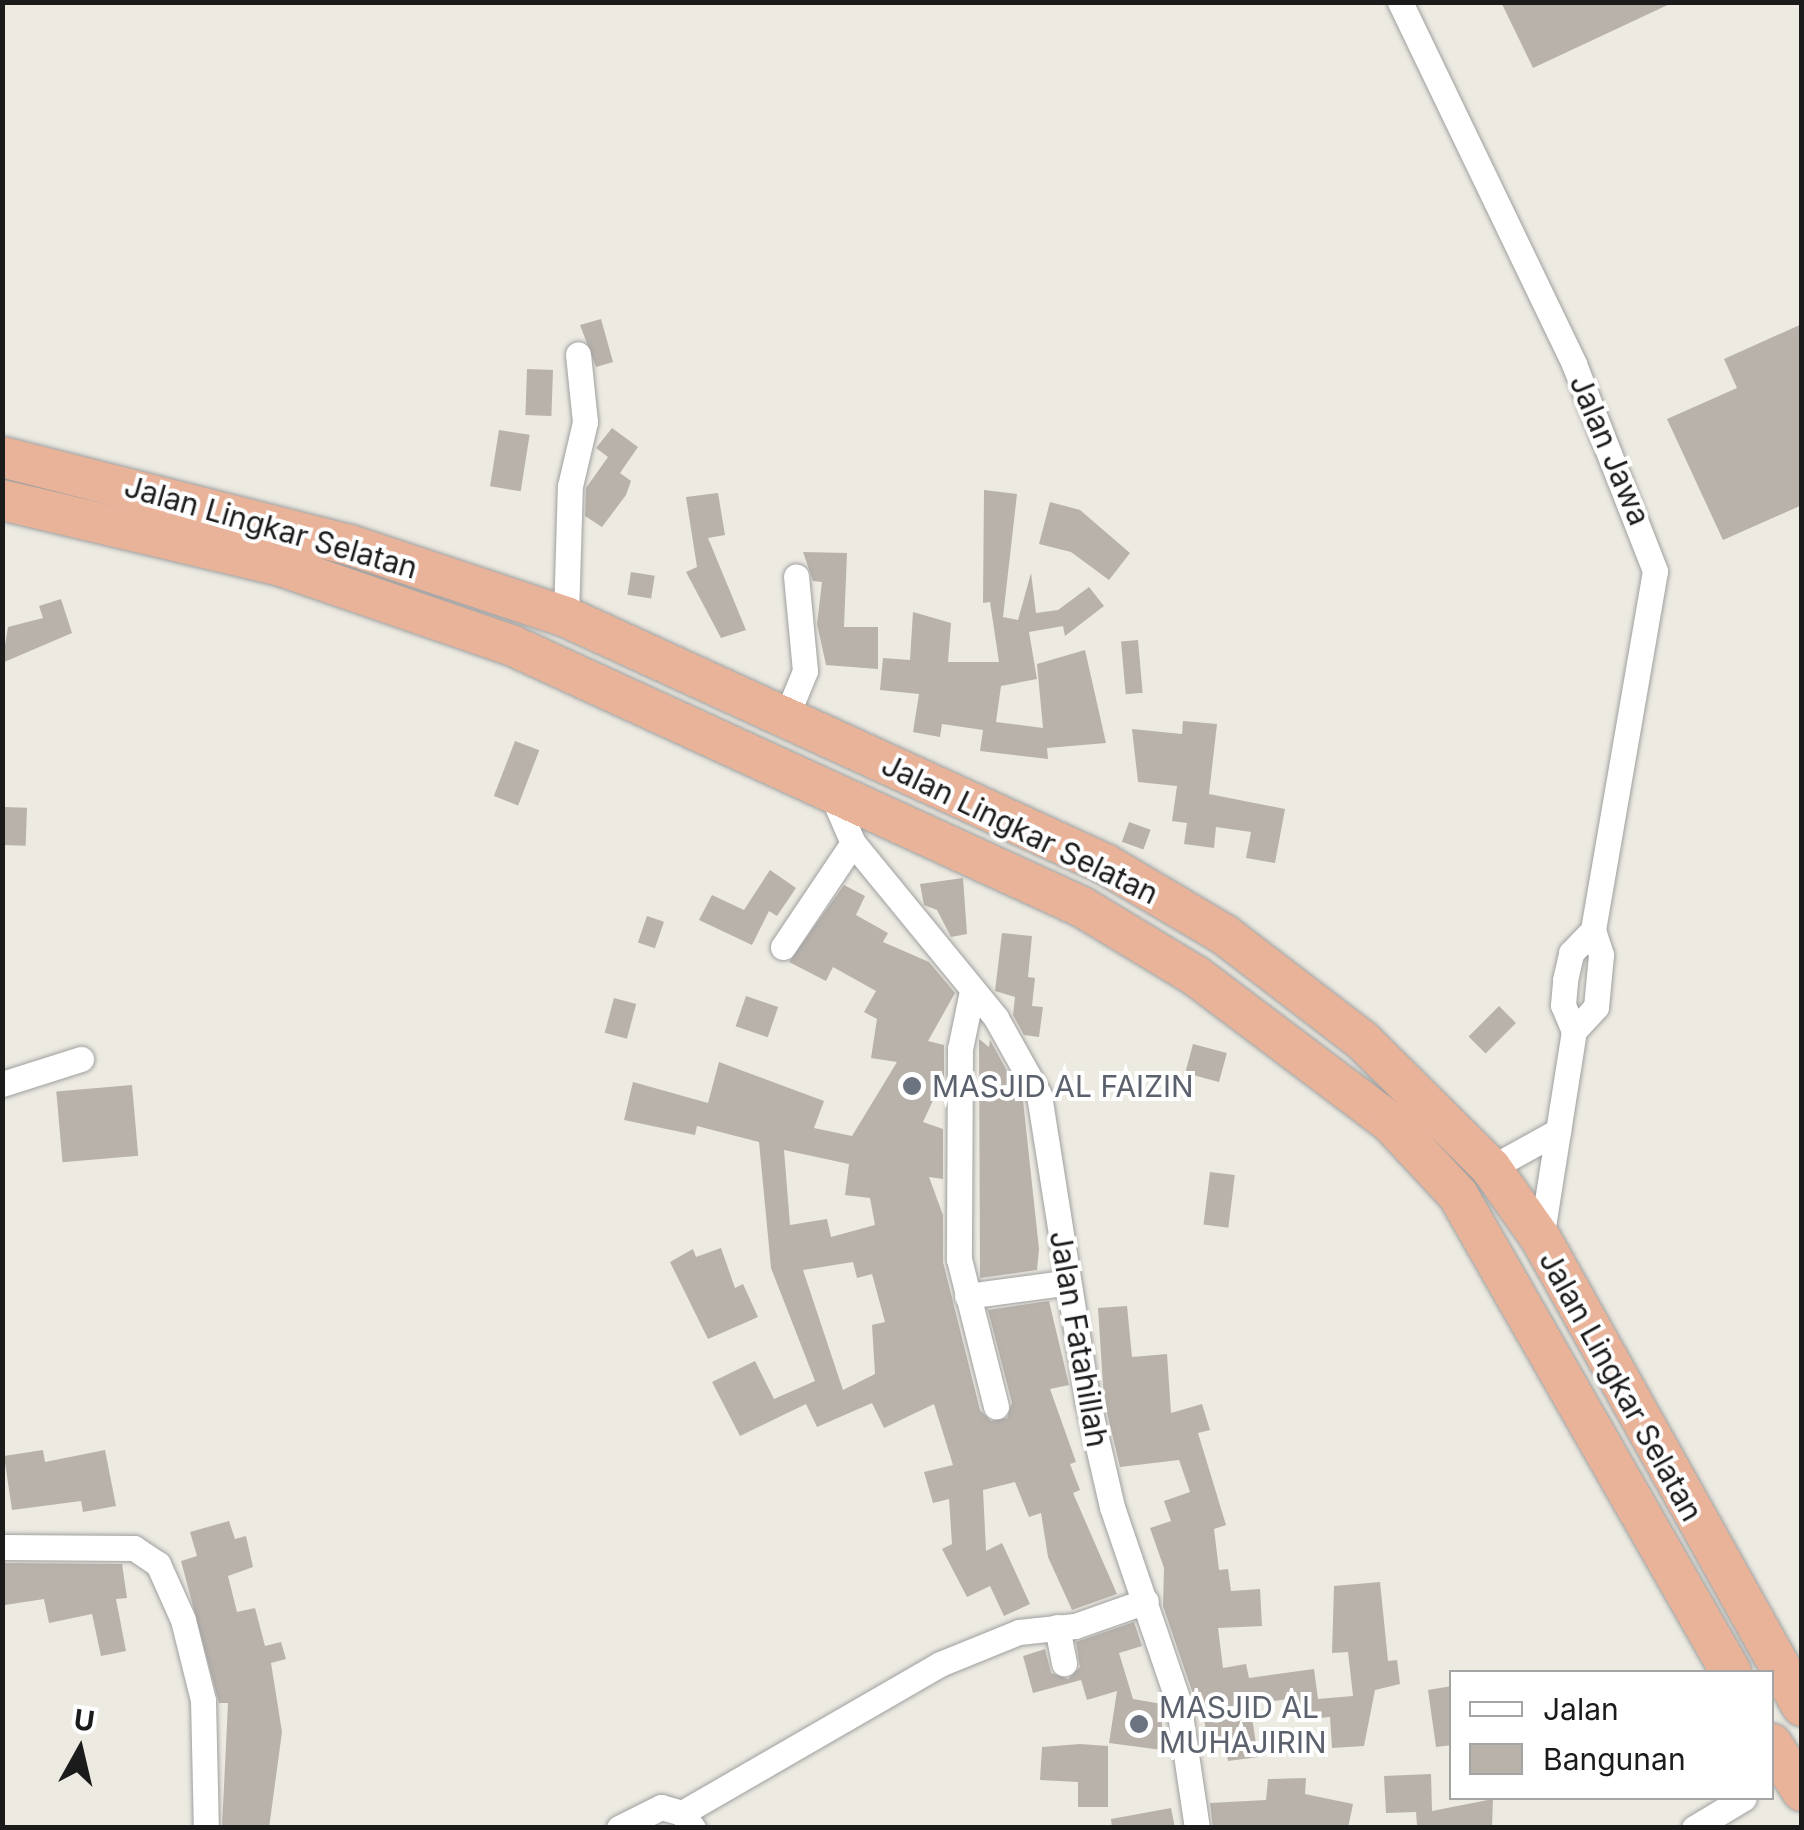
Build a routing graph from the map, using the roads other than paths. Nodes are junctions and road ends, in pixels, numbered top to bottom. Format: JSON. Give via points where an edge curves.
{"nodes":[{"id":1,"x":1400,"y":2,"type":"edge"},
{"id":2,"x":578,"y":354,"type":"dead end"},
{"id":3,"x":15,"y":460,"type":"edge"},
{"id":4,"x":11,"y":502,"type":"edge"},
{"id":5,"x":796,"y":576,"type":"dead end"},
{"id":6,"x":566,"y":617,"type":"junction"},
{"id":7,"x":786,"y":717,"type":"junction"},
{"id":8,"x":828,"y":787,"type":"junction"},
{"id":9,"x":853,"y":843,"type":"junction"},
{"id":10,"x":783,"y":947,"type":"dead end"},
{"id":11,"x":972,"y":991,"type":"junction"},
{"id":12,"x":80,"y":1059,"type":"dead end"},
{"id":13,"x":2,"y":1084,"type":"edge"},
{"id":14,"x":1413,"y":1088,"type":"junction"},
{"id":15,"x":1390,"y":1122,"type":"junction"},
{"id":16,"x":1558,"y":1131,"type":"junction"},
{"id":17,"x":1491,"y":1168,"type":"junction"},
{"id":18,"x":1540,"y":1239,"type":"junction"},
{"id":19,"x":1063,"y":1284,"type":"junction"},
{"id":20,"x":967,"y":1296,"type":"junction"},
{"id":21,"x":996,"y":1406,"type":"dead end"},
{"id":22,"x":2,"y":1547,"type":"edge"},
{"id":23,"x":1146,"y":1601,"type":"junction"},
{"id":24,"x":1057,"y":1628,"type":"junction"},
{"id":25,"x":1064,"y":1664,"type":"dead end"},
{"id":26,"x":1730,"y":1670,"type":"edge"},
{"id":27,"x":1802,"y":1706,"type":"edge"},
{"id":28,"x":1741,"y":1800,"type":"edge"},
{"id":29,"x":687,"y":1820,"type":"edge"},
{"id":30,"x":206,"y":1828,"type":"edge"},
{"id":31,"x":620,"y":1828,"type":"edge"},
{"id":32,"x":1197,"y":1828,"type":"edge"},
{"id":33,"x":1694,"y":1828,"type":"edge"}],
"edges":[{"from":1,"to":16,"type":"street","name":"Jalan Jawa","via":[[1574,364],[1655,572],[1593,930],[1601,955],[1596,1007],[1574,1031]]},
{"from":2,"to":6,"type":"street","via":[[585,422],[570,486]]},
{"from":3,"to":4,"type":"highway"},
{"from":3,"to":6,"type":"highway","name":"Jalan Lingkar Selatan","via":[[331,539]]},
{"from":4,"to":8,"type":"highway","name":"Jalan Lingkar Selatan","via":[[281,566],[513,646]]},
{"from":5,"to":7,"type":"street","via":[[805,670]]},
{"from":6,"to":7,"type":"highway","name":"Jalan Lingkar Selatan"},
{"from":7,"to":14,"type":"highway","name":"Jalan Lingkar Selatan","via":[[1105,864],[1225,935]]},
{"from":8,"to":9,"type":"street","name":"Jalan Fatahillah"},
{"from":8,"to":15,"type":"highway","name":"Jalan Lingkar Selatan","via":[[1082,906],[1196,976]]},
{"from":9,"to":10,"type":"street"},
{"from":9,"to":11,"type":"street","name":"Jalan Fatahillah"},
{"from":11,"to":19,"type":"street","name":"Jalan Fatahillah","via":[[996,1018],[1046,1116]]},
{"from":11,"to":20,"type":"street","via":[[961,1026],[957,1107],[958,1259]]},
{"from":12,"to":13,"type":"street"},
{"from":14,"to":15,"type":"highway"},
{"from":14,"to":17,"type":"highway","name":"Jalan Lingkar Selatan"},
{"from":15,"to":26,"type":"highway","name":"Jalan Lingkar Selatan","via":[[1458,1195]]},
{"from":16,"to":17,"type":"street"},
{"from":16,"to":18,"type":"street","name":"Jalan Jawa"},
{"from":17,"to":18,"type":"highway","name":"Jalan Lingkar Selatan"},
{"from":18,"to":27,"type":"highway","name":"Jalan Lingkar Selatan"},
{"from":19,"to":20,"type":"street"},
{"from":19,"to":23,"type":"street","name":"Jalan Fatahillah","via":[[1108,1489]]},
{"from":20,"to":21,"type":"street"},
{"from":22,"to":30,"type":"street","via":[[134,1548],[158,1564],[184,1620],[203,1700]]},
{"from":23,"to":24,"type":"street"},
{"from":23,"to":32,"type":"street","name":"Jalan Fatahillah","via":[[1178,1700]]},
{"from":24,"to":25,"type":"street"},
{"from":24,"to":29,"type":"street","via":[[1018,1632],[922,1673]]},
{"from":28,"to":33,"type":"street"},
{"from":29,"to":31,"type":"street","via":[[661,1807]]}]}
